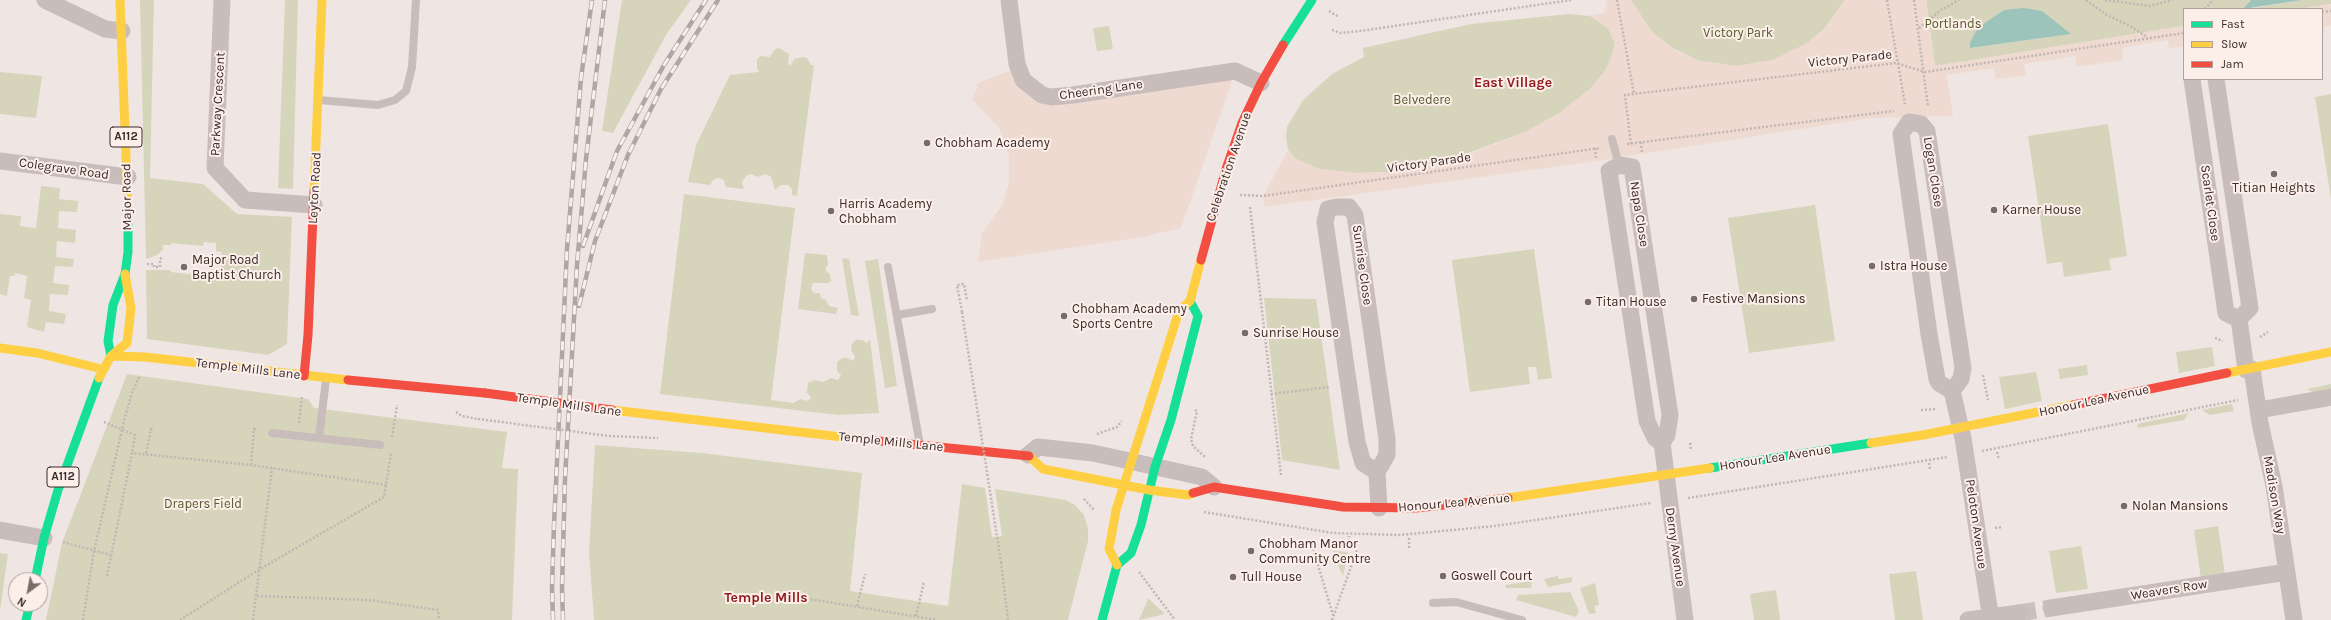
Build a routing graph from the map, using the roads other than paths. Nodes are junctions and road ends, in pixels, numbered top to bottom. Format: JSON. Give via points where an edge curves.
{"nodes":[{"id":1,"x":45,"y":0,"type":"edge"},
{"id":2,"x":120,"y":0,"type":"edge"},
{"id":3,"x":222,"y":0,"type":"edge"},
{"id":4,"x":322,"y":0,"type":"edge"},
{"id":5,"x":416,"y":0,"type":"edge"},
{"id":6,"x":1009,"y":0,"type":"edge"},
{"id":7,"x":1312,"y":0,"type":"edge"},
{"id":8,"x":122,"y":30,"type":"junction"},
{"id":9,"x":2192,"y":80,"type":"edge"},
{"id":10,"x":2216,"y":80,"type":"edge"},
{"id":11,"x":1262,"y":83,"type":"junction"},
{"id":12,"x":319,"y":100,"type":"junction"},
{"id":13,"x":1613,"y":142,"type":"road end"},
{"id":14,"x":0,"y":161,"type":"edge"},
{"id":15,"x":1619,"y":165,"type":"junction"},
{"id":16,"x":128,"y":177,"type":"junction"},
{"id":17,"x":314,"y":205,"type":"junction"},
{"id":18,"x":888,"y":266,"type":"dead end"},
{"id":19,"x":125,"y":274,"type":"junction"},
{"id":20,"x":1190,"y":301,"type":"junction"},
{"id":21,"x":932,"y":309,"type":"dead end"},
{"id":22,"x":897,"y":315,"type":"junction"},
{"id":23,"x":2238,"y":319,"type":"junction"},
{"id":24,"x":0,"y":348,"type":"edge"},
{"id":25,"x":2331,"y":352,"type":"edge"},
{"id":26,"x":111,"y":356,"type":"junction"},
{"id":27,"x":102,"y":369,"type":"junction"},
{"id":28,"x":2249,"y":370,"type":"junction"},
{"id":29,"x":304,"y":376,"type":"junction"},
{"id":30,"x":326,"y":378,"type":"junction"},
{"id":31,"x":1952,"y":391,"type":"junction"},
{"id":32,"x":2331,"y":397,"type":"edge"},
{"id":33,"x":2261,"y":402,"type":"junction"},
{"id":34,"x":1961,"y":428,"type":"junction"},
{"id":35,"x":272,"y":432,"type":"road end"},
{"id":36,"x":319,"y":438,"type":"junction"},
{"id":37,"x":1662,"y":443,"type":"junction"},
{"id":38,"x":920,"y":444,"type":"junction"},
{"id":39,"x":380,"y":445,"type":"dead end"},
{"id":40,"x":1028,"y":455,"type":"junction"},
{"id":41,"x":1130,"y":462,"type":"junction"},
{"id":42,"x":1155,"y":467,"type":"junction"},
{"id":43,"x":1376,"y":472,"type":"junction"},
{"id":44,"x":1665,"y":474,"type":"junction"},
{"id":45,"x":1123,"y":485,"type":"junction"},
{"id":46,"x":1214,"y":487,"type":"junction"},
{"id":47,"x":1149,"y":490,"type":"junction"},
{"id":48,"x":1379,"y":508,"type":"junction"},
{"id":49,"x":0,"y":530,"type":"edge"},
{"id":50,"x":44,"y":538,"type":"junction"},
{"id":51,"x":1117,"y":565,"type":"junction"},
{"id":52,"x":37,"y":572,"type":"edge"},
{"id":53,"x":2287,"y":572,"type":"junction"},
{"id":54,"x":1433,"y":603,"type":"dead end"},
{"id":55,"x":2051,"y":608,"type":"tunnel mouth"},
{"id":56,"x":2019,"y":613,"type":"tunnel mouth"},
{"id":57,"x":1990,"y":618,"type":"edge"},
{"id":58,"x":1102,"y":620,"type":"edge"},
{"id":59,"x":1522,"y":620,"type":"edge"},
{"id":60,"x":1686,"y":620,"type":"edge"},
{"id":61,"x":1968,"y":620,"type":"edge"},
{"id":62,"x":2294,"y":620,"type":"edge"}],
"edges":[{"from":1,"to":8,"type":"street","via":[[105,29]]},
{"from":2,"to":8,"type":"street","name":"Major Road","number":"A112"},
{"from":3,"to":17,"type":"street","name":"Parkway Crescent","via":[[215,168],[245,200]]},
{"from":4,"to":12,"type":"street","name":"Leyton Road"},
{"from":5,"to":12,"type":"lane","via":[[412,68],[406,91],[395,100],[378,105]]},
{"from":6,"to":11,"type":"street","name":"Cheering Lane","via":[[1017,64],[1023,80],[1042,95],[1073,95],[1235,71]]},
{"from":7,"to":11,"type":"street","name":"Celebration Avenue"},
{"from":8,"to":16,"type":"street","name":"Major Road","number":"A112"},
{"from":9,"to":23,"type":"street","name":"Scarlet Close","via":[[2216,264],[2226,313]]},
{"from":10,"to":23,"type":"street","name":"Scarlet Close","via":[[2250,308]]},
{"from":11,"to":20,"type":"street","name":"Celebration Avenue","via":[[1242,124],[1226,168]]},
{"from":12,"to":17,"type":"street","name":"Leyton Road"},
{"from":13,"to":15,"type":"lane"},
{"from":14,"to":16,"type":"street","name":"Colegrave Road"},
{"from":15,"to":37,"type":"street","name":"Napa Close","via":[[1609,171],[1647,421],[1655,438]]},
{"from":15,"to":37,"type":"street","name":"Napa Close","via":[[1632,167],[1666,372],[1670,415],[1667,435]]},
{"from":16,"to":19,"type":"street","name":"Major Road","number":"A112","via":[[128,252]]},
{"from":17,"to":29,"type":"street","name":"Leyton Road"},
{"from":18,"to":22,"type":"lane"},
{"from":19,"to":26,"type":"street","name":"Major Road","number":"A112","via":[[113,305],[108,341]]},
{"from":19,"to":26,"type":"street","name":"Major Road","number":"A112","via":[[131,308],[126,343]]},
{"from":20,"to":41,"type":"street","name":"Celebration Avenue","via":[[1179,311]]},
{"from":20,"to":42,"type":"street","via":[[1198,316],[1171,420]]},
{"from":21,"to":22,"type":"lane"},
{"from":22,"to":38,"type":"lane"},
{"from":23,"to":28,"type":"street"},
{"from":24,"to":27,"type":"street","via":[[37,353]]},
{"from":25,"to":28,"type":"street","name":"Honour Lea Avenue"},
{"from":26,"to":27,"type":"street","number":"A112"},
{"from":26,"to":29,"type":"street","name":"Temple Mills Lane","via":[[145,357]]},
{"from":27,"to":50,"type":"street","number":"A112","via":[[58,490]]},
{"from":28,"to":33,"type":"street","name":"Madison Way"},
{"from":28,"to":34,"type":"street","name":"Honour Lea Avenue"},
{"from":29,"to":30,"type":"street","name":"Temple Mills Lane"},
{"from":30,"to":36,"type":"lane"},
{"from":30,"to":38,"type":"street","name":"Temple Mills Lane","bridge":true,"via":[[485,393],[612,410]]},
{"from":31,"to":31,"type":"street","name":"Logan Close","via":[[1937,379],[1929,334],[1901,134],[1907,116],[1927,131],[1962,368],[1961,379]]},
{"from":31,"to":34,"type":"street"},
{"from":32,"to":33,"type":"street"},
{"from":33,"to":53,"type":"street","name":"Madison Way"},
{"from":34,"to":44,"type":"street","name":"Honour Lea Avenue"},
{"from":34,"to":57,"type":"street","name":"Peloton Avenue"},
{"from":35,"to":36,"type":"lane"},
{"from":36,"to":39,"type":"lane"},
{"from":37,"to":44,"type":"street","name":"Napa Close"},
{"from":38,"to":40,"type":"street","name":"Temple Mills Lane"},
{"from":40,"to":41,"type":"street","name":"Temple Mills Lane","via":[[1038,447],[1093,453]]},
{"from":40,"to":45,"type":"street","via":[[1043,469]]},
{"from":41,"to":42,"type":"street","name":"Temple Mills Lane"},
{"from":41,"to":45,"type":"street"},
{"from":42,"to":46,"type":"street","name":"Honour Lea Avenue","via":[[1202,477]]},
{"from":42,"to":47,"type":"street"},
{"from":43,"to":43,"type":"street","name":"Sunrise Close","via":[[1363,463],[1357,442],[1325,222],[1328,209],[1336,207],[1349,207],[1355,215],[1387,439],[1387,455]]},
{"from":43,"to":48,"type":"street"},
{"from":44,"to":48,"type":"street","name":"Honour Lea Avenue","via":[[1520,497],[1416,508]]},
{"from":44,"to":60,"type":"street","name":"Derny Avenue"},
{"from":45,"to":47,"type":"street"},
{"from":45,"to":51,"type":"street","via":[[1109,543],[1109,549]]},
{"from":46,"to":47,"type":"street","name":"Honour Lea Avenue","via":[[1188,495]]},
{"from":46,"to":48,"type":"street","name":"Honour Lea Avenue","via":[[1343,507]]},
{"from":47,"to":51,"type":"street","via":[[1131,553]]},
{"from":49,"to":50,"type":"street"},
{"from":50,"to":52,"type":"street","number":"A112"},
{"from":51,"to":58,"type":"street"},
{"from":53,"to":55,"type":"street","name":"Weavers Row"},
{"from":53,"to":62,"type":"street","name":"Madison Way"},
{"from":54,"to":59,"type":"lane","via":[[1456,602]]},
{"from":56,"to":57,"type":"street"},
{"from":57,"to":61,"type":"street"}]}
